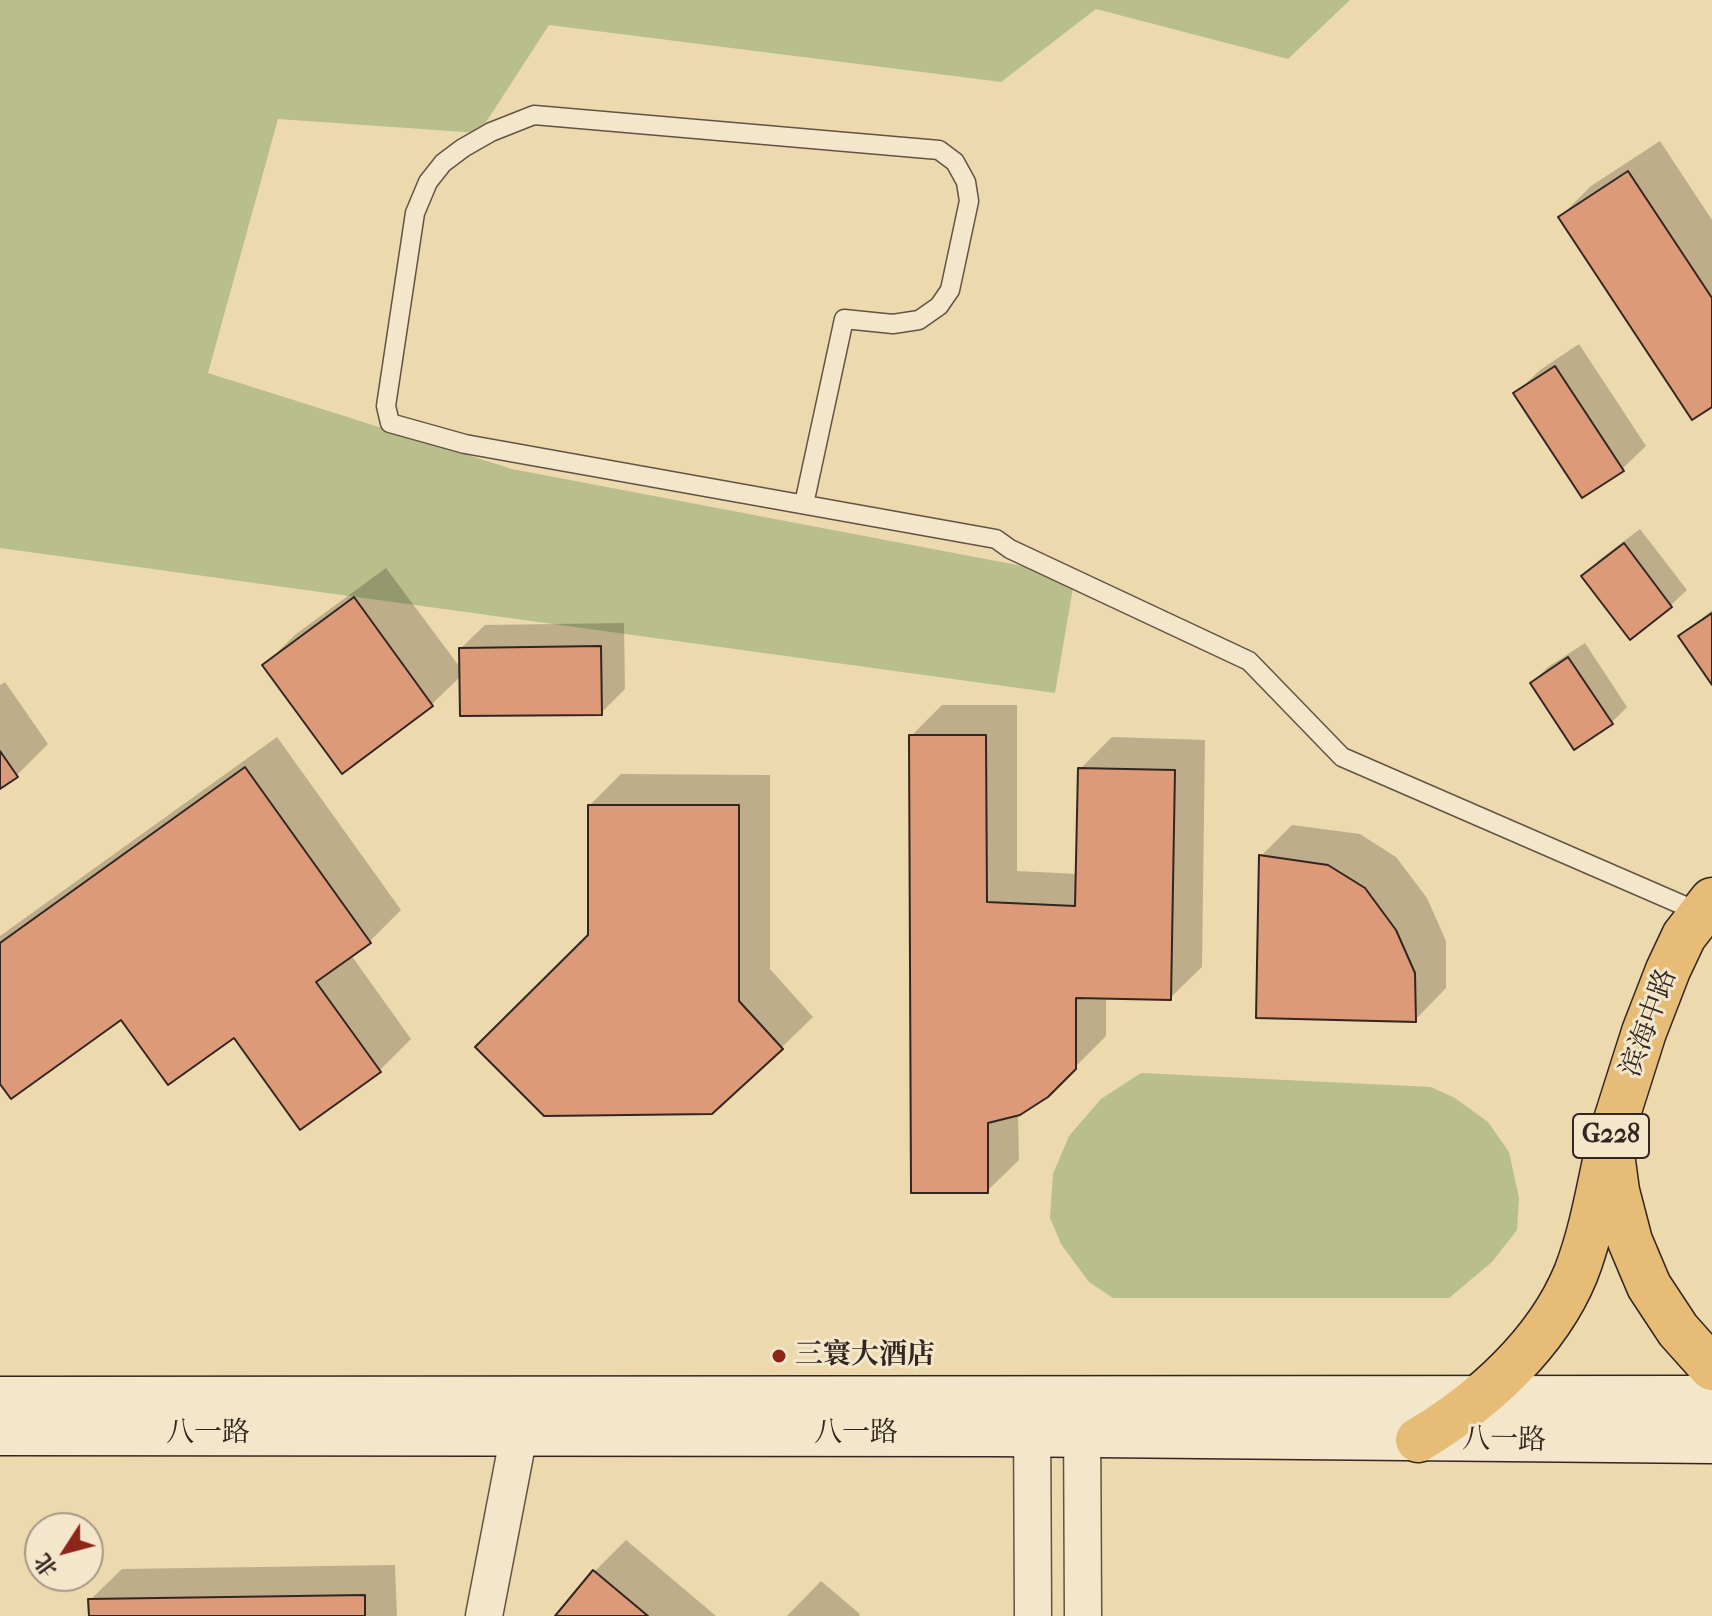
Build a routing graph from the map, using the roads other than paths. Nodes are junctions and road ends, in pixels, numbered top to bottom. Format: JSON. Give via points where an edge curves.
{"nodes":[{"id":1,"x":804,"y":504,"type":"junction"},
{"id":2,"x":1706,"y":906,"type":"edge"},
{"id":3,"x":1610,"y":1139,"type":"junction"},
{"id":4,"x":1712,"y":1368,"type":"edge"},
{"id":5,"x":1478,"y":1398,"type":"junction"},
{"id":6,"x":1712,"y":1398,"type":"edge"},
{"id":7,"x":0,"y":1399,"type":"edge"},
{"id":8,"x":522,"y":1416,"type":"junction"},
{"id":9,"x":1032,"y":1417,"type":"junction"},
{"id":10,"x":1082,"y":1417,"type":"junction"},
{"id":11,"x":0,"y":1433,"type":"edge"},
{"id":12,"x":1418,"y":1440,"type":"junction"},
{"id":13,"x":1712,"y":1441,"type":"edge"},
{"id":14,"x":484,"y":1616,"type":"edge"},
{"id":15,"x":1033,"y":1616,"type":"edge"},
{"id":16,"x":1083,"y":1616,"type":"edge"}],
"edges":[{"from":1,"to":1,"type":"lane","via":[[465,444],[390,423],[386,406],[415,213],[443,163],[491,132],[534,115],[939,150],[955,162],[969,201],[950,290],[919,320],[893,324],[844,319]]},
{"from":1,"to":2,"type":"lane","via":[[996,539],[1249,661],[1342,757]]},
{"from":2,"to":3,"type":"highway","name":"滨海中路","number":"G228","via":[[1668,970]]},
{"from":3,"to":4,"type":"highway","name":"滨海中路","number":"G228","via":[[1630,1241],[1649,1286]]},
{"from":3,"to":5,"type":"highway","via":[[1589,1235],[1574,1276],[1533,1342]]},
{"from":5,"to":6,"type":"main road"},
{"from":5,"to":10,"type":"main road"},
{"from":5,"to":12,"type":"highway"},
{"from":7,"to":8,"type":"main road"},
{"from":8,"to":9,"type":"main road"},
{"from":8,"to":11,"type":"main road","name":"八一路"},
{"from":8,"to":14,"type":"street"},
{"from":9,"to":10,"type":"main road"},
{"from":9,"to":15,"type":"street"},
{"from":10,"to":12,"type":"main road","name":"八一路"},
{"from":10,"to":16,"type":"street"},
{"from":12,"to":13,"type":"main road","name":"八一路"}]}
